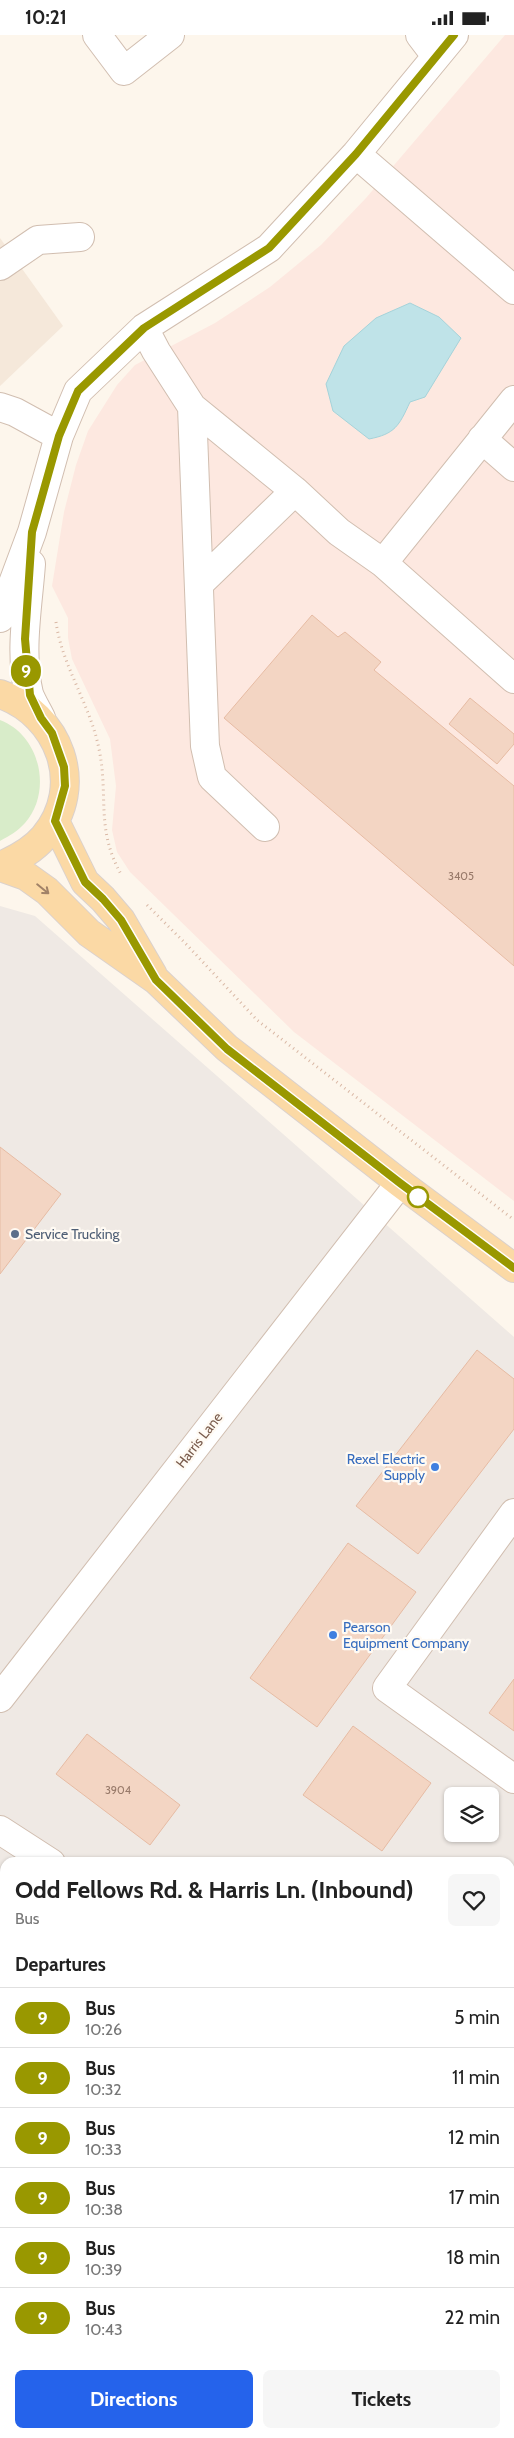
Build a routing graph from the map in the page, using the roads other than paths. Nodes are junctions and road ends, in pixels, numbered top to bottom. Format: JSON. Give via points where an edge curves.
{"nodes":[{"id":1,"x":97,"y":35,"type":"edge"},
{"id":2,"x":170,"y":35,"type":"edge"},
{"id":3,"x":420,"y":35,"type":"edge"},
{"id":4,"x":454,"y":35,"type":"edge"},
{"id":5,"x":436,"y":56,"type":"junction"},
{"id":6,"x":356,"y":154,"type":"junction"},
{"id":7,"x":80,"y":237,"type":"dead end"},
{"id":8,"x":0,"y":266,"type":"edge"},
{"id":9,"x":514,"y":290,"type":"edge"},
{"id":10,"x":144,"y":328,"type":"junction"},
{"id":11,"x":514,"y":400,"type":"edge"},
{"id":12,"x":0,"y":407,"type":"edge"},
{"id":13,"x":192,"y":407,"type":"junction"},
{"id":14,"x":59,"y":436,"type":"junction"},
{"id":15,"x":482,"y":439,"type":"junction"},
{"id":16,"x":514,"y":467,"type":"edge"},
{"id":17,"x":295,"y":491,"type":"junction"},
{"id":18,"x":32,"y":532,"type":"junction"},
{"id":19,"x":383,"y":563,"type":"junction"},
{"id":20,"x":200,"y":583,"type":"junction"},
{"id":21,"x":0,"y":618,"type":"edge"},
{"id":22,"x":514,"y":679,"type":"edge"},
{"id":23,"x":0,"y":694,"type":"edge"},
{"id":24,"x":41,"y":718,"type":"junction"},
{"id":25,"x":55,"y":821,"type":"junction"},
{"id":26,"x":265,"y":827,"type":"dead end"},
{"id":27,"x":0,"y":867,"type":"edge"},
{"id":28,"x":156,"y":980,"type":"junction"},
{"id":29,"x":400,"y":1183,"type":"junction"},
{"id":30,"x":514,"y":1268,"type":"edge"},
{"id":31,"x":514,"y":1513,"type":"edge"},
{"id":32,"x":1,"y":1693,"type":"edge"},
{"id":33,"x":514,"y":1779,"type":"edge"},
{"id":34,"x":0,"y":1830,"type":"edge"},
{"id":35,"x":42,"y":1857,"type":"edge"}],
"edges":[{"from":1,"to":2,"type":"street","via":[[124,71]]},
{"from":3,"to":5,"type":"street"},
{"from":4,"to":5,"type":"street"},
{"from":5,"to":6,"type":"street"},
{"from":6,"to":9,"type":"street"},
{"from":6,"to":10,"type":"street","via":[[269,248]]},
{"from":7,"to":8,"type":"street","via":[[38,240]]},
{"from":10,"to":13,"type":"street"},
{"from":10,"to":14,"type":"street","via":[[78,391]]},
{"from":11,"to":15,"type":"street"},
{"from":12,"to":14,"type":"street"},
{"from":13,"to":17,"type":"street"},
{"from":13,"to":20,"type":"street"},
{"from":14,"to":18,"type":"street"},
{"from":15,"to":16,"type":"street"},
{"from":15,"to":19,"type":"street"},
{"from":17,"to":19,"type":"street","via":[[339,532]]},
{"from":17,"to":20,"type":"street"},
{"from":18,"to":21,"type":"street"},
{"from":18,"to":24,"type":"street","via":[[25,648],[30,695]]},
{"from":19,"to":22,"type":"street"},
{"from":20,"to":26,"type":"street","via":[[205,747],[212,777]]},
{"from":23,"to":24,"type":"main road","via":[[27,706]]},
{"from":24,"to":25,"type":"main road","via":[[52,733],[64,767],[65,786]]},
{"from":25,"to":27,"type":"main road","via":[[32,849]]},
{"from":25,"to":28,"type":"main road","via":[[85,882],[121,920]]},
{"from":27,"to":28,"type":"main road","one_way":true,"via":[[26,876],[47,891],[88,933]]},
{"from":28,"to":29,"type":"main road","via":[[227,1049]]},
{"from":29,"to":30,"type":"main road"},
{"from":29,"to":32,"type":"street","name":"Harris Lane"},
{"from":31,"to":33,"type":"street","via":[[387,1688]]},
{"from":34,"to":35,"type":"street"}]}
